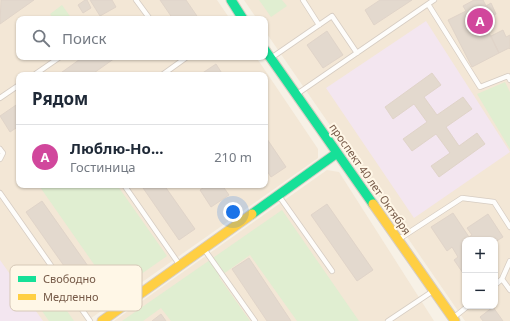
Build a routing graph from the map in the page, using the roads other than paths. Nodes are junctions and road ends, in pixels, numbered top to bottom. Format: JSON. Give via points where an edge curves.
{"nodes":[{"id":1,"x":136,"y":0,"type":"edge"},
{"id":2,"x":231,"y":0,"type":"edge"},
{"id":3,"x":303,"y":0,"type":"edge"},
{"id":4,"x":434,"y":0,"type":"edge"},
{"id":5,"x":428,"y":4,"type":"junction"},
{"id":6,"x":148,"y":16,"type":"edge"},
{"id":7,"x":241,"y":16,"type":"edge"},
{"id":8,"x":319,"y":25,"type":"junction"},
{"id":9,"x":357,"y":53,"type":"junction"},
{"id":10,"x":268,"y":54,"type":"edge"},
{"id":11,"x":271,"y":58,"type":"junction"},
{"id":12,"x":56,"y":60,"type":"edge"},
{"id":13,"x":183,"y":60,"type":"edge"},
{"id":14,"x":180,"y":62,"type":"joint"},
{"id":15,"x":38,"y":72,"type":"edge"},
{"id":16,"x":167,"y":72,"type":"edge"},
{"id":17,"x":510,"y":80,"type":"edge"},
{"id":18,"x":16,"y":87,"type":"edge"},
{"id":19,"x":296,"y":95,"type":"junction"},
{"id":20,"x":0,"y":98,"type":"edge"},
{"id":21,"x":0,"y":149,"type":"edge"},
{"id":22,"x":337,"y":153,"type":"junction"},
{"id":23,"x":0,"y":159,"type":"edge"},
{"id":24,"x":126,"y":188,"type":"edge"},
{"id":25,"x":0,"y":193,"type":"edge"},
{"id":26,"x":278,"y":195,"type":"junction"},
{"id":27,"x":510,"y":227,"type":"edge"},
{"id":28,"x":398,"y":240,"type":"junction"},
{"id":29,"x":204,"y":248,"type":"junction"},
{"id":30,"x":510,"y":261,"type":"edge"},
{"id":31,"x":51,"y":265,"type":"edge"},
{"id":32,"x":180,"y":266,"type":"junction"},
{"id":33,"x":332,"y":271,"type":"dead end"},
{"id":34,"x":502,"y":279,"type":"junction"},
{"id":35,"x":498,"y":282,"type":"edge"},
{"id":36,"x":434,"y":290,"type":"junction"},
{"id":37,"x":510,"y":290,"type":"edge"},
{"id":38,"x":142,"y":293,"type":"edge"},
{"id":39,"x":465,"y":309,"type":"edge"},
{"id":40,"x":83,"y":311,"type":"edge"},
{"id":41,"x":116,"y":311,"type":"edge"},
{"id":42,"x":454,"y":319,"type":"edge"},
{"id":43,"x":90,"y":321,"type":"edge"},
{"id":44,"x":102,"y":321,"type":"edge"},
{"id":45,"x":255,"y":321,"type":"edge"},
{"id":46,"x":388,"y":321,"type":"edge"}],
"edges":[{"from":1,"to":6,"type":"lane"},
{"from":2,"to":7,"type":"street"},
{"from":3,"to":8,"type":"lane"},
{"from":4,"to":5,"type":"lane"},
{"from":5,"to":9,"type":"lane"},
{"from":5,"to":17,"type":"lane","via":[[480,87],[508,76]]},
{"from":8,"to":9,"type":"lane","via":[[332,16]]},
{"from":8,"to":11,"type":"lane"},
{"from":9,"to":19,"type":"lane"},
{"from":10,"to":11,"type":"street","name":"проспект 40 лет Октября"},
{"from":11,"to":19,"type":"street","name":"проспект 40 лет Октября"},
{"from":12,"to":15,"type":"lane"},
{"from":13,"to":14,"type":"lane"},
{"from":14,"to":16,"type":"lane"},
{"from":18,"to":20,"type":"lane"},
{"from":19,"to":22,"type":"street","name":"проспект 40 лет Октября"},
{"from":21,"to":23,"type":"lane","via":[[3,153]]},
{"from":22,"to":26,"type":"street"},
{"from":22,"to":28,"type":"street","name":"проспект 40 лет Октября"},
{"from":24,"to":32,"type":"lane"},
{"from":25,"to":31,"type":"lane"},
{"from":26,"to":29,"type":"street"},
{"from":26,"to":33,"type":"lane"},
{"from":27,"to":28,"type":"lane","via":[[494,202],[462,198]]},
{"from":28,"to":36,"type":"street","name":"проспект 40 лет Октября"},
{"from":29,"to":32,"type":"street"},
{"from":29,"to":45,"type":"lane"},
{"from":30,"to":34,"type":"lane"},
{"from":32,"to":38,"type":"street"},
{"from":34,"to":35,"type":"lane"},
{"from":34,"to":37,"type":"lane"},
{"from":36,"to":42,"type":"street","name":"проспект 40 лет Октября"},
{"from":36,"to":46,"type":"lane"},
{"from":39,"to":42,"type":"lane"},
{"from":40,"to":43,"type":"lane"},
{"from":41,"to":44,"type":"street"}]}
